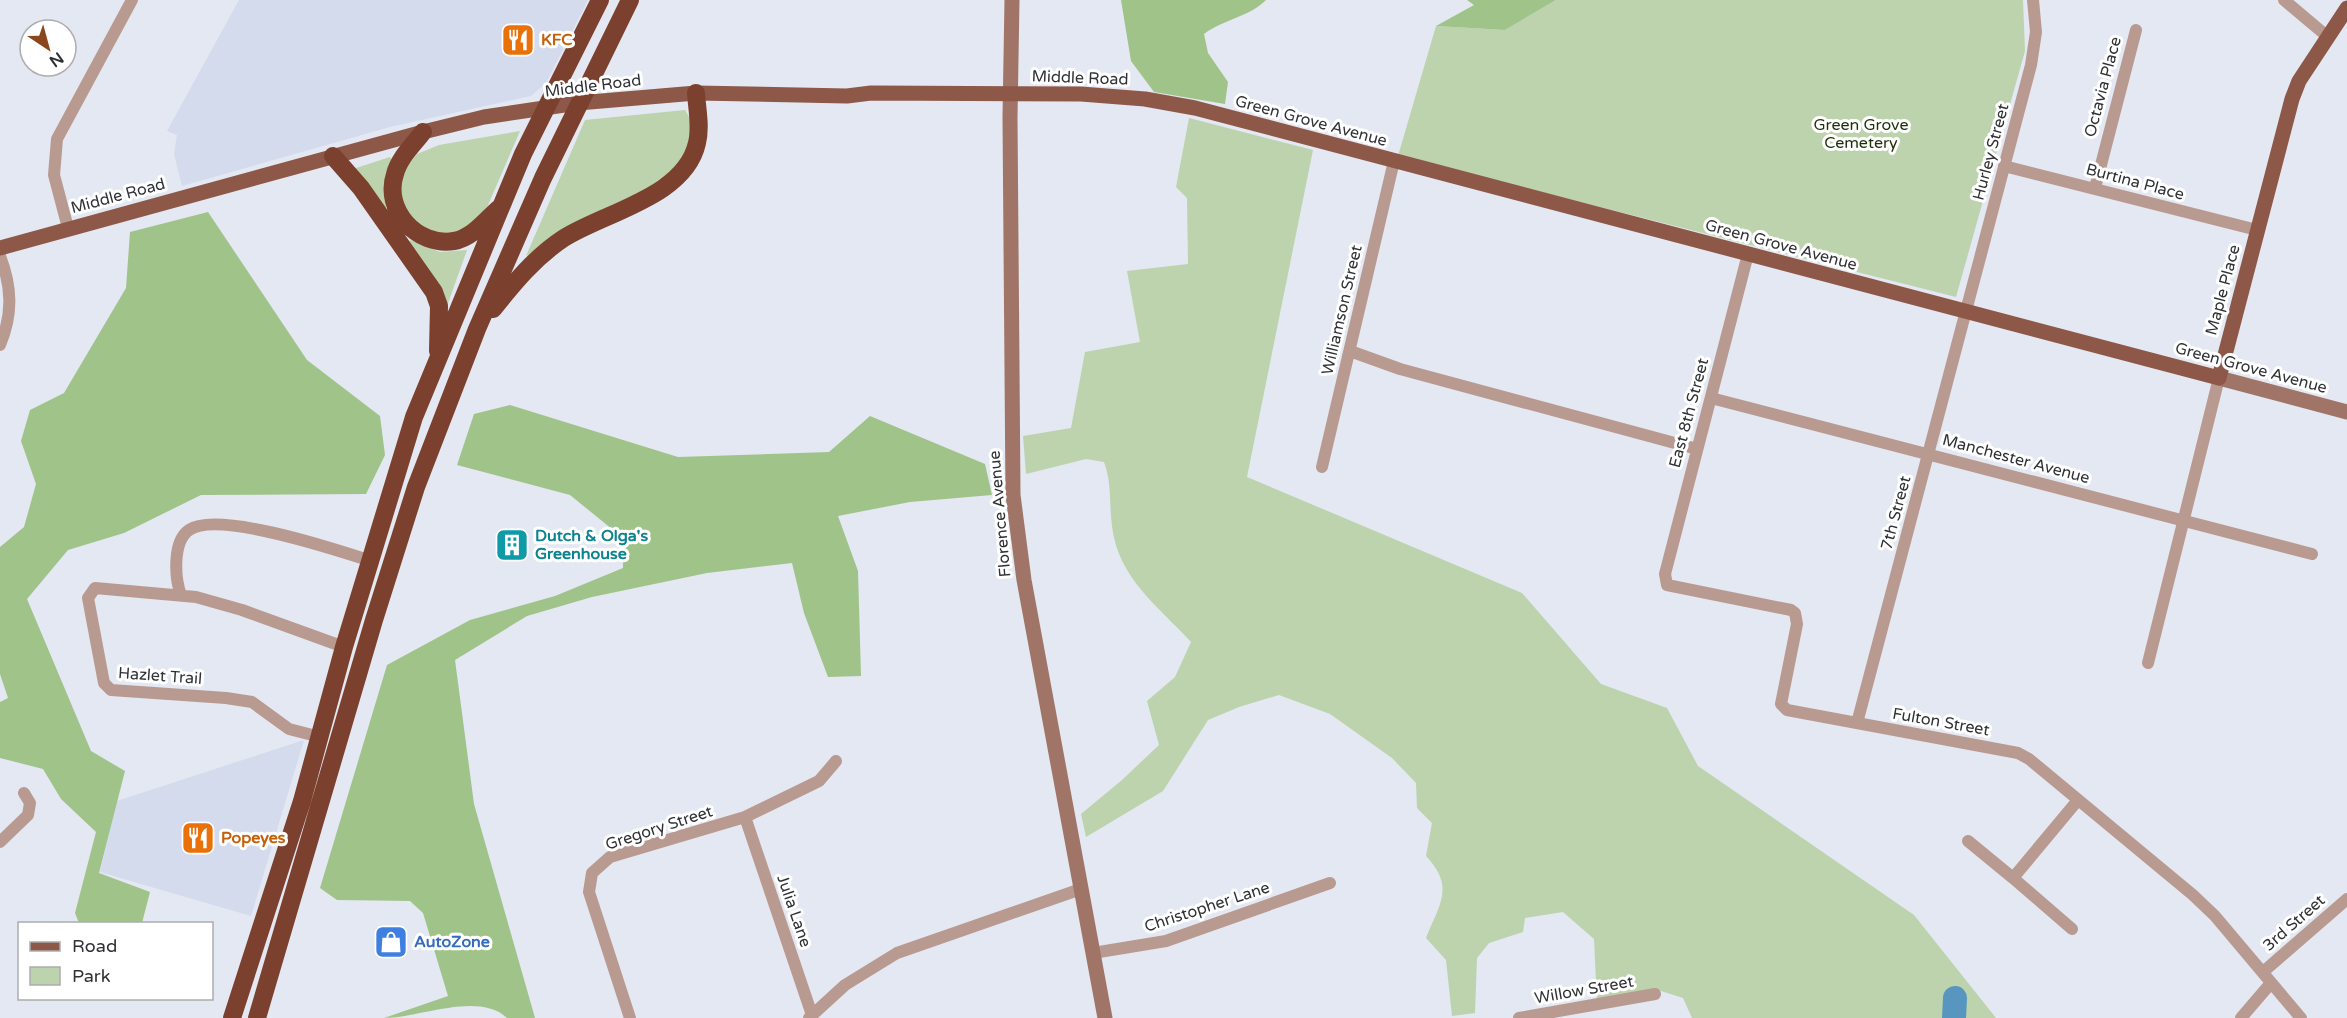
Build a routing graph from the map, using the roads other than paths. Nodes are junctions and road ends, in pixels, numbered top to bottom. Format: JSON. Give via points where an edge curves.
{"nodes":[{"id":1,"x":132,"y":0,"type":"edge"},
{"id":2,"x":600,"y":0,"type":"edge"},
{"id":3,"x":630,"y":0,"type":"edge"},
{"id":4,"x":1012,"y":0,"type":"edge"},
{"id":5,"x":2032,"y":0,"type":"edge"},
{"id":6,"x":2284,"y":0,"type":"edge"},
{"id":7,"x":2347,"y":8,"type":"edge"},
{"id":8,"x":2136,"y":30,"type":"dead end"},
{"id":9,"x":2328,"y":37,"type":"junction"},
{"id":10,"x":696,"y":93,"type":"junction"},
{"id":11,"x":1010,"y":94,"type":"junction"},
{"id":12,"x":578,"y":103,"type":"junction"},
{"id":13,"x":542,"y":110,"type":"junction"},
{"id":14,"x":1206,"y":111,"type":"joint"},
{"id":15,"x":423,"y":132,"type":"junction"},
{"id":16,"x":333,"y":156,"type":"junction"},
{"id":17,"x":1394,"y":161,"type":"junction"},
{"id":18,"x":2004,"y":166,"type":"junction"},
{"id":19,"x":2095,"y":189,"type":"junction"},
{"id":20,"x":504,"y":204,"type":"junction"},
{"id":21,"x":68,"y":228,"type":"junction"},
{"id":22,"x":2257,"y":230,"type":"junction"},
{"id":23,"x":0,"y":248,"type":"edge"},
{"id":24,"x":1748,"y":254,"type":"junction"},
{"id":25,"x":0,"y":256,"type":"edge"},
{"id":26,"x":1966,"y":312,"type":"junction"},
{"id":27,"x":477,"y":329,"type":"junction"},
{"id":28,"x":0,"y":345,"type":"edge"},
{"id":29,"x":1350,"y":351,"type":"junction"},
{"id":30,"x":438,"y":360,"type":"junction"},
{"id":31,"x":2218,"y":378,"type":"junction"},
{"id":32,"x":1711,"y":398,"type":"junction"},
{"id":33,"x":2347,"y":412,"type":"edge"},
{"id":34,"x":1697,"y":448,"type":"junction"},
{"id":35,"x":1929,"y":454,"type":"junction"},
{"id":36,"x":1322,"y":467,"type":"dead end"},
{"id":37,"x":2185,"y":521,"type":"junction"},
{"id":38,"x":2312,"y":554,"type":"dead end"},
{"id":39,"x":372,"y":561,"type":"junction"},
{"id":40,"x":1665,"y":581,"type":"joint"},
{"id":41,"x":181,"y":595,"type":"junction"},
{"id":42,"x":344,"y":647,"type":"junction"},
{"id":43,"x":2148,"y":663,"type":"dead end"},
{"id":44,"x":1857,"y":723,"type":"junction"},
{"id":45,"x":320,"y":737,"type":"junction"},
{"id":46,"x":836,"y":761,"type":"dead end"},
{"id":47,"x":24,"y":793,"type":"dead end"},
{"id":48,"x":2078,"y":800,"type":"junction"},
{"id":49,"x":745,"y":817,"type":"junction"},
{"id":50,"x":1968,"y":841,"type":"dead end"},
{"id":51,"x":0,"y":842,"type":"edge"},
{"id":52,"x":2013,"y":879,"type":"junction"},
{"id":53,"x":1330,"y":883,"type":"dead end"},
{"id":54,"x":1081,"y":889,"type":"junction"},
{"id":55,"x":2347,"y":899,"type":"edge"},
{"id":56,"x":2072,"y":929,"type":"dead end"},
{"id":57,"x":1093,"y":953,"type":"junction"},
{"id":58,"x":2263,"y":972,"type":"junction"},
{"id":59,"x":2271,"y":983,"type":"junction"},
{"id":60,"x":1655,"y":994,"type":"dead end"},
{"id":61,"x":811,"y":1017,"type":"edge"},
{"id":62,"x":232,"y":1018,"type":"edge"},
{"id":63,"x":257,"y":1018,"type":"edge"},
{"id":64,"x":630,"y":1018,"type":"edge"},
{"id":65,"x":1105,"y":1018,"type":"edge"},
{"id":66,"x":1519,"y":1018,"type":"edge"},
{"id":67,"x":2241,"y":1018,"type":"edge"},
{"id":68,"x":2301,"y":1018,"type":"edge"}],
"edges":[{"from":1,"to":21,"type":"street","via":[[64,124],[55,148],[54,175]]},
{"from":2,"to":13,"type":"highway"},
{"from":3,"to":12,"type":"highway"},
{"from":4,"to":11,"type":"street","name":"Florence Avenue"},
{"from":5,"to":18,"type":"street","name":"Hurley Street","via":[[2035,47]]},
{"from":6,"to":9,"type":"street"},
{"from":7,"to":9,"type":"main road","name":"Maple Place"},
{"from":8,"to":19,"type":"street","name":"Octavia Place"},
{"from":9,"to":22,"type":"main road","name":"Maple Place","via":[[2292,99]]},
{"from":10,"to":11,"type":"main road","name":"Middle Road"},
{"from":10,"to":12,"type":"main road","name":"Middle Road"},
{"from":10,"to":27,"type":"highway","via":[[698,141],[682,173],[662,189],[564,238],[525,269]]},
{"from":11,"to":14,"type":"main road","name":"Middle Road","via":[[1117,96]]},
{"from":11,"to":54,"type":"street","name":"Florence Avenue","via":[[1013,495],[1024,580]]},
{"from":12,"to":13,"type":"main road","name":"Middle Road"},
{"from":12,"to":27,"type":"highway"},
{"from":13,"to":15,"type":"main road","name":"Middle Road","via":[[484,117]]},
{"from":13,"to":20,"type":"highway"},
{"from":14,"to":17,"type":"main road","name":"Green Grove Avenue"},
{"from":15,"to":16,"type":"main road","name":"Middle Road"},
{"from":15,"to":20,"type":"highway","via":[[398,165],[392,188],[399,214],[416,233],[454,241],[471,234]]},
{"from":16,"to":21,"type":"main road","name":"Middle Road"},
{"from":16,"to":30,"type":"highway","via":[[361,188],[434,292],[438,306]]},
{"from":17,"to":24,"type":"main road","name":"Green Grove Avenue"},
{"from":17,"to":29,"type":"street","name":"Williamson Street"},
{"from":18,"to":19,"type":"street","name":"Burtina Place"},
{"from":18,"to":26,"type":"street","name":"Hurley Street"},
{"from":19,"to":22,"type":"street","name":"Burtina Place"},
{"from":20,"to":30,"type":"highway"},
{"from":21,"to":23,"type":"main road","name":"Middle Road"},
{"from":22,"to":31,"type":"main road","name":"Maple Place"},
{"from":24,"to":26,"type":"main road","name":"Green Grove Avenue"},
{"from":24,"to":32,"type":"street","name":"East 8th Street"},
{"from":25,"to":28,"type":"street","via":[[9,282],[10,305]]},
{"from":26,"to":31,"type":"main road","name":"Green Grove Avenue"},
{"from":26,"to":35,"type":"street","name":"7th Street"},
{"from":27,"to":63,"type":"highway","via":[[416,488]]},
{"from":29,"to":34,"type":"street","via":[[1400,369]]},
{"from":29,"to":36,"type":"street","name":"Williamson Street"},
{"from":30,"to":39,"type":"highway","via":[[414,417]]},
{"from":31,"to":33,"type":"street","name":"Green Grove Avenue"},
{"from":31,"to":37,"type":"street","name":"Maple Place"},
{"from":32,"to":34,"type":"street","name":"East 8th Street"},
{"from":32,"to":35,"type":"street","name":"Manchester Avenue"},
{"from":34,"to":40,"type":"street","name":"East 8th Street"},
{"from":35,"to":37,"type":"street","name":"Manchester Avenue"},
{"from":35,"to":44,"type":"street","name":"7th Street"},
{"from":37,"to":38,"type":"street","name":"Manchester Avenue"},
{"from":37,"to":43,"type":"street","name":"Maple Place"},
{"from":39,"to":41,"type":"street","via":[[269,533],[210,523],[183,536],[174,576]]},
{"from":39,"to":42,"type":"highway"},
{"from":40,"to":44,"type":"street","name":"Fulton Street","via":[[1675,589],[1791,610],[1797,624],[1779,712]]},
{"from":41,"to":42,"type":"street","name":"Hazlet Trail","via":[[242,610]]},
{"from":41,"to":45,"type":"street","name":"Hazlet Trail","via":[[95,588],[88,598],[106,687],[252,702],[289,729]]},
{"from":42,"to":45,"type":"highway"},
{"from":44,"to":48,"type":"street","name":"Fulton Street","via":[[2018,753]]},
{"from":45,"to":62,"type":"highway"},
{"from":46,"to":49,"type":"street","name":"Gregory Street","via":[[819,781]]},
{"from":47,"to":51,"type":"street","via":[[30,803],[28,815]]},
{"from":48,"to":52,"type":"street"},
{"from":48,"to":58,"type":"street","name":"Fulton Street","via":[[2193,895]]},
{"from":49,"to":61,"type":"street","name":"Julia Lane"},
{"from":49,"to":64,"type":"street","name":"Gregory Street","via":[[610,857],[592,873],[589,892]]},
{"from":50,"to":52,"type":"street"},
{"from":52,"to":56,"type":"street"},
{"from":53,"to":57,"type":"street","name":"Christopher Lane","via":[[1166,941]]},
{"from":54,"to":57,"type":"street","name":"Florence Avenue"},
{"from":54,"to":61,"type":"street","via":[[897,953],[845,985]]},
{"from":55,"to":58,"type":"street","name":"3rd Street"},
{"from":57,"to":65,"type":"street","name":"Florence Avenue"},
{"from":58,"to":59,"type":"street","name":"Fulton Street"},
{"from":59,"to":67,"type":"street"},
{"from":59,"to":68,"type":"street","name":"Fulton Street"},
{"from":60,"to":66,"type":"street","name":"Willow Street"}]}
